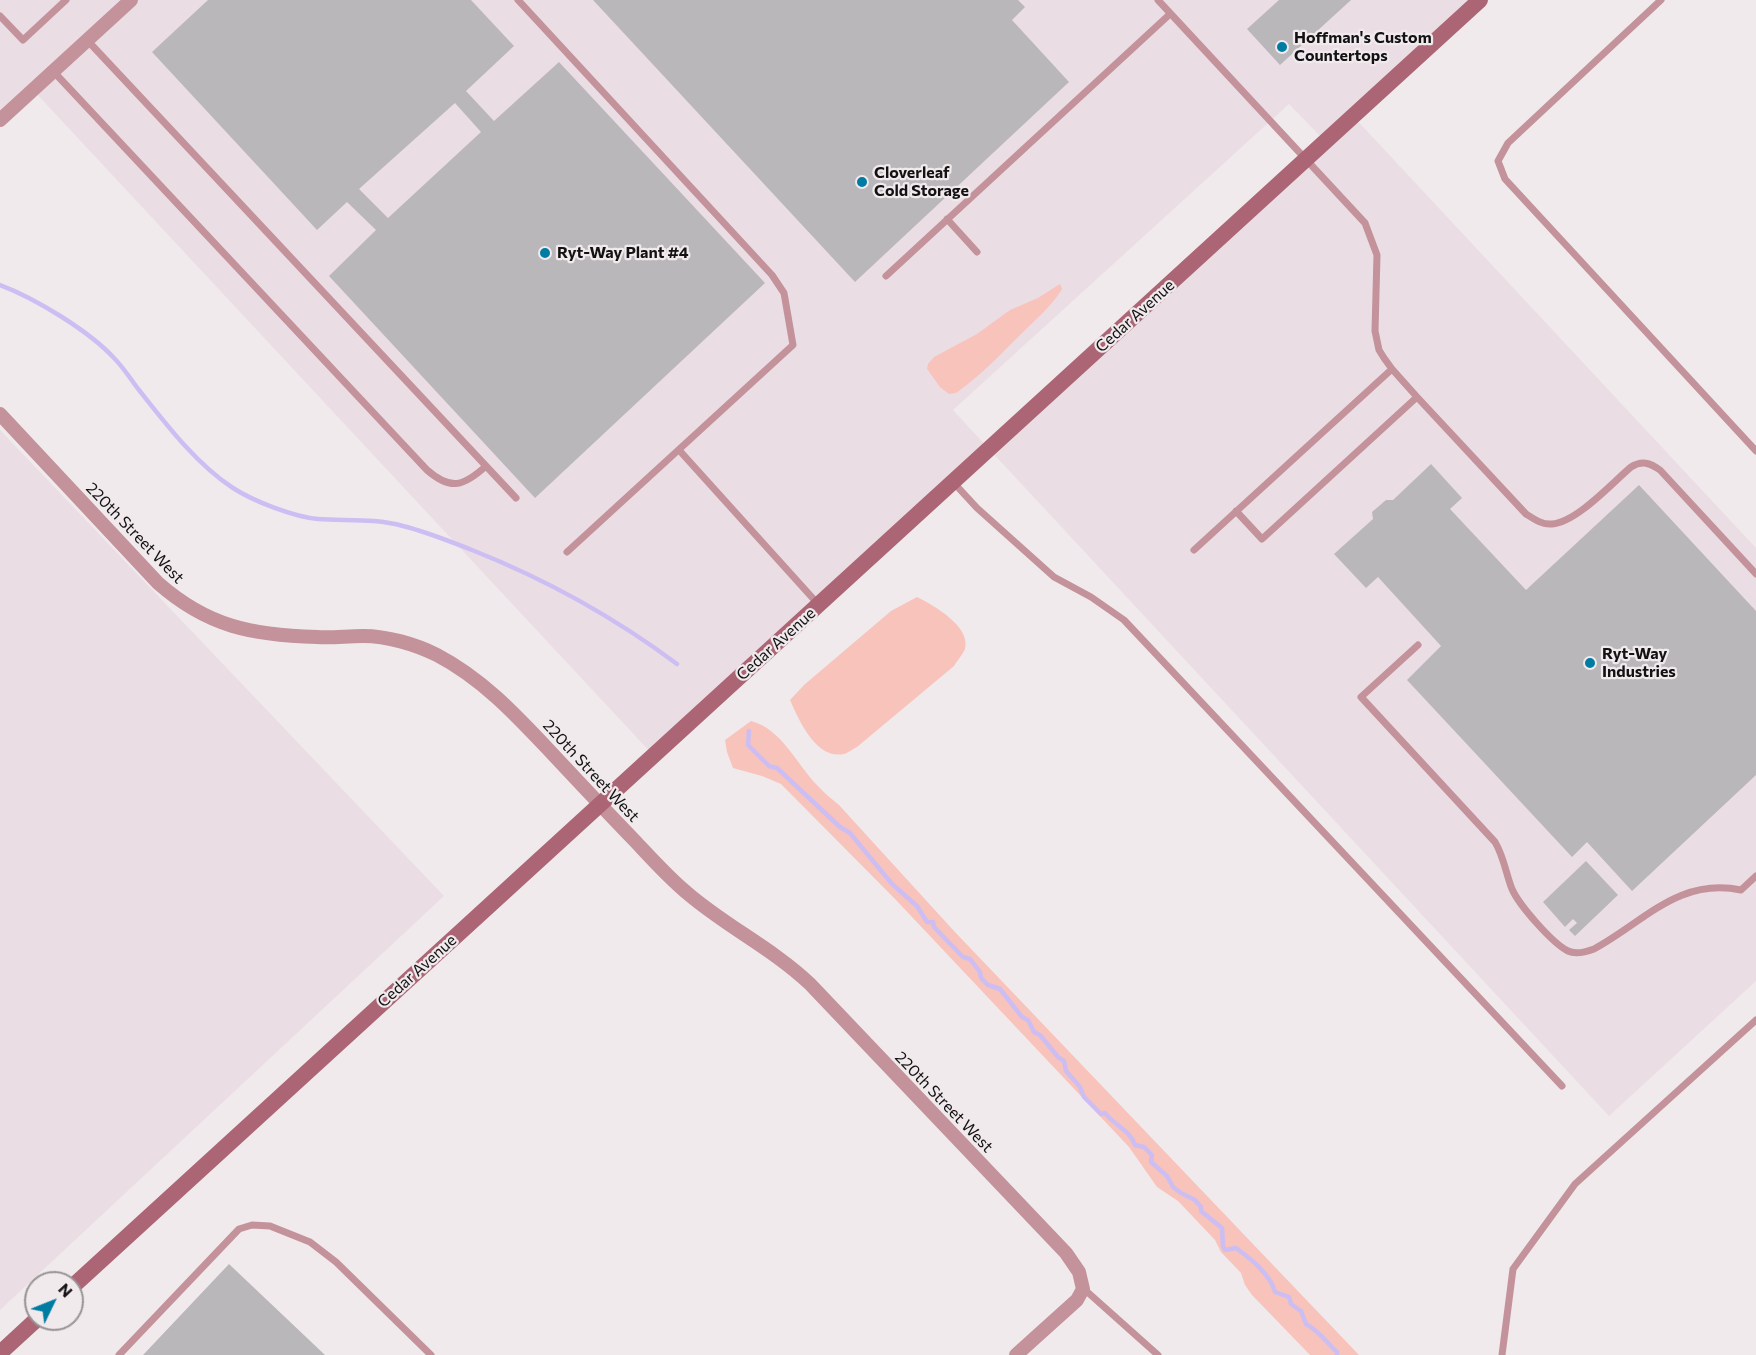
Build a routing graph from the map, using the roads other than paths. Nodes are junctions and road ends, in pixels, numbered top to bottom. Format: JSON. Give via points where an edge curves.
{"nodes":[{"id":1,"x":66,"y":0,"type":"edge"},
{"id":2,"x":518,"y":0,"type":"edge"},
{"id":3,"x":1158,"y":0,"type":"edge"},
{"id":4,"x":1661,"y":0,"type":"edge"},
{"id":5,"x":1477,"y":1,"type":"edge"},
{"id":6,"x":126,"y":2,"type":"edge"},
{"id":7,"x":1170,"y":14,"type":"junction"},
{"id":8,"x":0,"y":16,"type":"edge"},
{"id":9,"x":87,"y":40,"type":"junction"},
{"id":10,"x":53,"y":71,"type":"junction"},
{"id":11,"x":0,"y":120,"type":"edge"},
{"id":12,"x":1305,"y":160,"type":"junction"},
{"id":13,"x":947,"y":219,"type":"junction"},
{"id":14,"x":977,"y":252,"type":"dead end"},
{"id":15,"x":886,"y":276,"type":"dead end"},
{"id":16,"x":1392,"y":369,"type":"junction"},
{"id":17,"x":1417,"y":397,"type":"junction"},
{"id":18,"x":0,"y":414,"type":"edge"},
{"id":19,"x":679,"y":450,"type":"junction"},
{"id":20,"x":1756,"y":451,"type":"edge"},
{"id":21,"x":486,"y":466,"type":"junction"},
{"id":22,"x":953,"y":482,"type":"junction"},
{"id":23,"x":516,"y":498,"type":"dead end"},
{"id":24,"x":1236,"y":511,"type":"junction"},
{"id":25,"x":1194,"y":550,"type":"dead end"},
{"id":26,"x":567,"y":552,"type":"dead end"},
{"id":27,"x":1756,"y":574,"type":"edge"},
{"id":28,"x":818,"y":605,"type":"junction"},
{"id":29,"x":1418,"y":645,"type":"dead end"},
{"id":30,"x":600,"y":805,"type":"junction"},
{"id":31,"x":1756,"y":876,"type":"edge"},
{"id":32,"x":1756,"y":1020,"type":"edge"},
{"id":33,"x":1562,"y":1086,"type":"dead end"},
{"id":34,"x":84,"y":1276,"type":"edge"},
{"id":35,"x":1083,"y":1289,"type":"junction"},
{"id":36,"x":24,"y":1331,"type":"edge"},
{"id":37,"x":0,"y":1353,"type":"edge"},
{"id":38,"x":119,"y":1355,"type":"edge"},
{"id":39,"x":431,"y":1355,"type":"edge"},
{"id":40,"x":1016,"y":1355,"type":"edge"},
{"id":41,"x":1158,"y":1355,"type":"edge"},
{"id":42,"x":1502,"y":1355,"type":"edge"}],
"edges":[{"from":1,"to":8,"type":"lane","via":[[23,40]]},
{"from":2,"to":19,"type":"lane","via":[[772,275],[784,293],[793,345]]},
{"from":3,"to":7,"type":"lane"},
{"from":4,"to":20,"type":"lane","via":[[1508,143],[1498,161],[1505,179]]},
{"from":5,"to":12,"type":"main road","name":"Cedar Avenue"},
{"from":6,"to":9,"type":"street"},
{"from":7,"to":12,"type":"lane"},
{"from":7,"to":13,"type":"lane"},
{"from":9,"to":10,"type":"street"},
{"from":9,"to":21,"type":"lane"},
{"from":10,"to":11,"type":"street"},
{"from":10,"to":21,"type":"lane","via":[[427,470],[442,481],[460,484]]},
{"from":12,"to":16,"type":"lane","via":[[1353,208],[1371,234],[1378,265],[1375,332],[1379,350]]},
{"from":12,"to":22,"type":"main road","name":"Cedar Avenue"},
{"from":13,"to":14,"type":"lane"},
{"from":13,"to":15,"type":"lane"},
{"from":16,"to":17,"type":"lane"},
{"from":16,"to":24,"type":"lane"},
{"from":17,"to":24,"type":"lane","via":[[1262,539]]},
{"from":17,"to":27,"type":"lane","via":[[1535,520],[1543,524],[1563,521],[1583,509],[1631,467],[1645,462],[1660,470]]},
{"from":18,"to":30,"type":"street","name":"220th Street West","via":[[174,597],[213,620],[259,633],[393,639],[435,654],[478,681],[508,707]]},
{"from":19,"to":26,"type":"lane"},
{"from":19,"to":28,"type":"lane"},
{"from":21,"to":23,"type":"lane"},
{"from":22,"to":28,"type":"main road","name":"Cedar Avenue"},
{"from":22,"to":33,"type":"lane","via":[[1054,577],[1124,620]]},
{"from":24,"to":25,"type":"lane"},
{"from":28,"to":30,"type":"main road","name":"Cedar Avenue"},
{"from":29,"to":31,"type":"lane","via":[[1361,697],[1495,842],[1520,904],[1569,952],[1594,949],[1674,897],[1712,887],[1741,890]]},
{"from":30,"to":34,"type":"main road","name":"Cedar Avenue"},
{"from":30,"to":35,"type":"street","name":"220th Street West","via":[[687,893],[772,952],[810,984],[1066,1253],[1079,1272]]},
{"from":32,"to":42,"type":"lane","via":[[1575,1184],[1513,1269]]},
{"from":35,"to":40,"type":"street","via":[[1077,1300]]},
{"from":35,"to":41,"type":"lane"},
{"from":36,"to":37,"type":"main road"},
{"from":38,"to":39,"type":"lane","via":[[239,1229],[252,1225],[270,1226],[310,1242],[336,1262]]}]}
